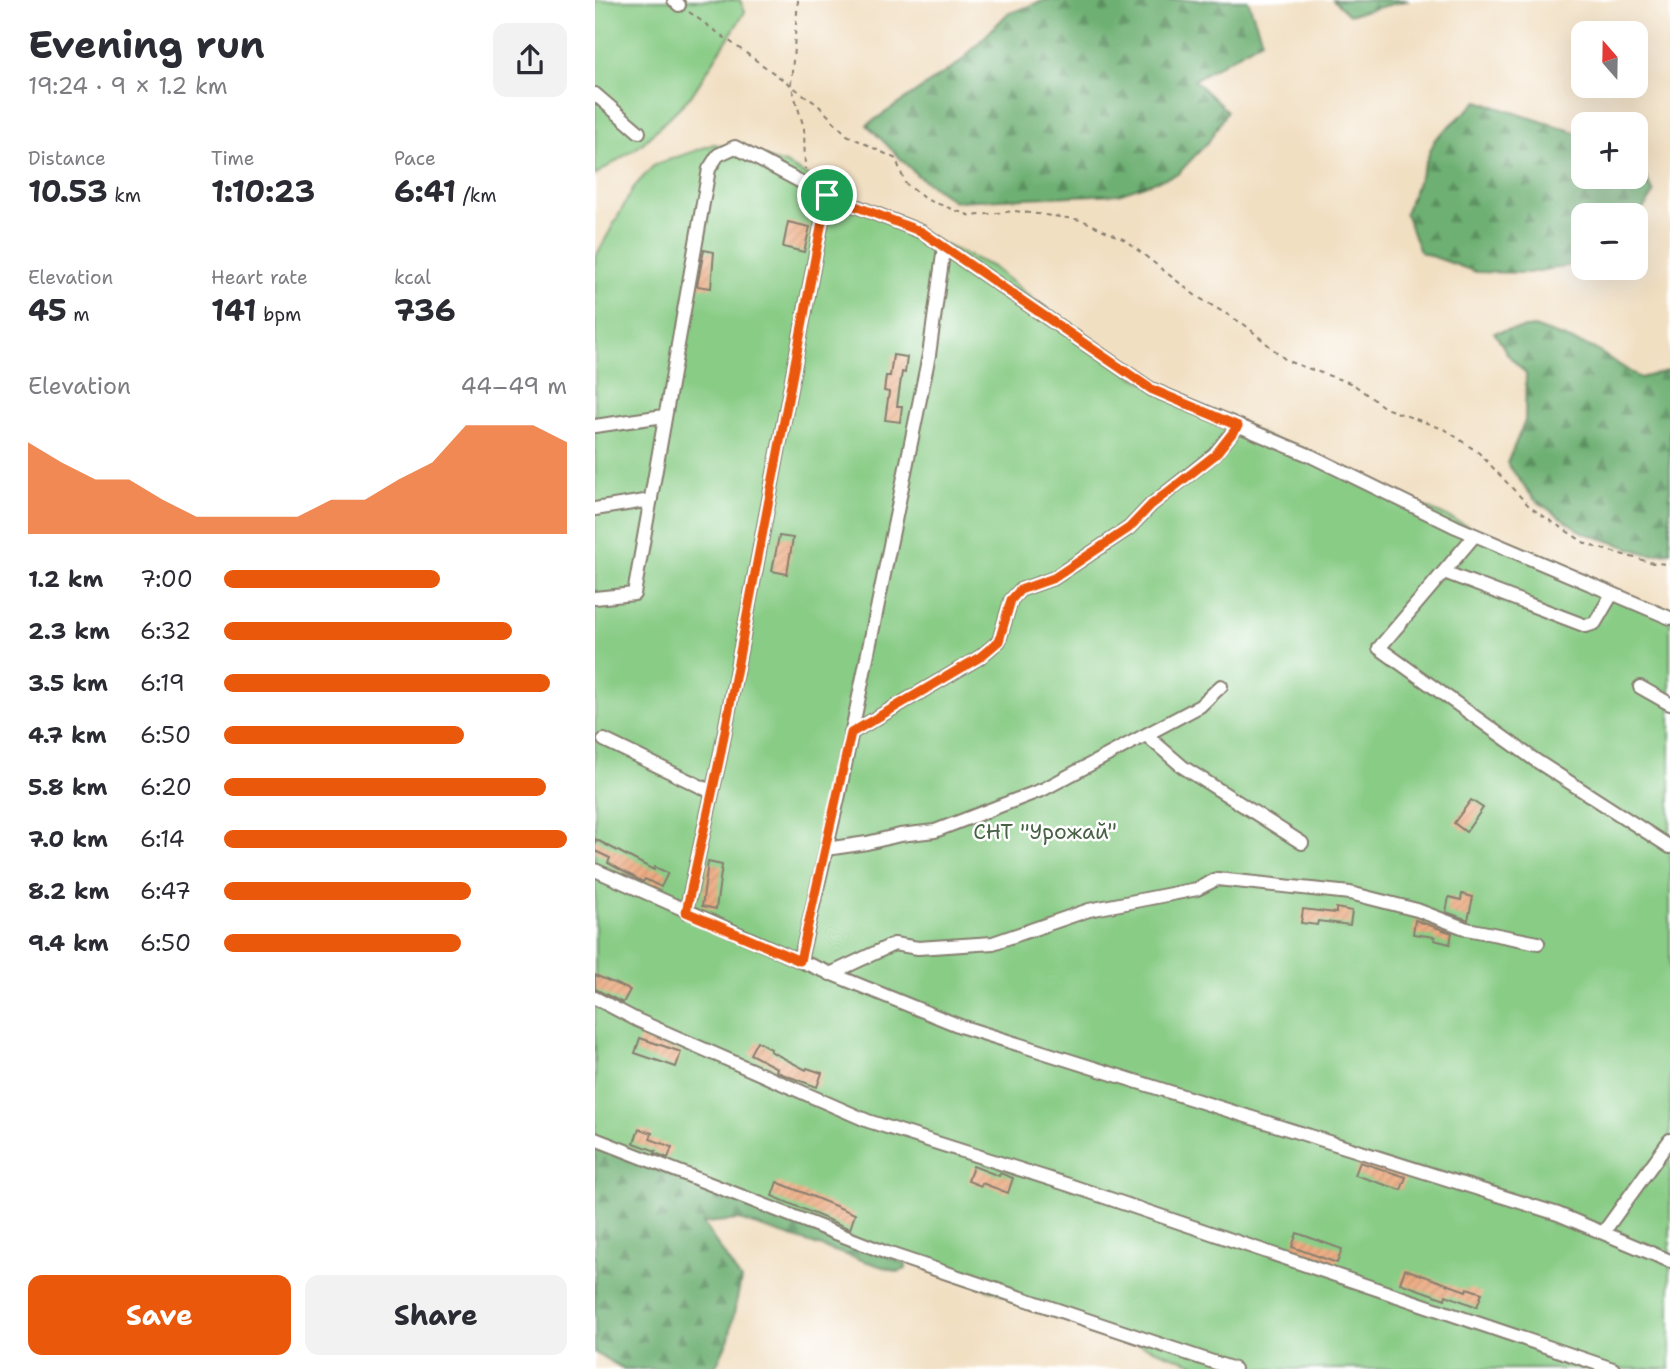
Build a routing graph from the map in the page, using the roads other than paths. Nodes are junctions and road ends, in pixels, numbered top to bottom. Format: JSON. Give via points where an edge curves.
{"nodes":[{"id":1,"x":595,"y":94,"type":"edge"},
{"id":2,"x":639,"y":132,"type":"dead end"},
{"id":3,"x":827,"y":195,"type":"junction"},
{"id":4,"x":944,"y":247,"type":"junction"},
{"id":5,"x":664,"y":416,"type":"junction"},
{"id":6,"x":595,"y":426,"type":"edge"},
{"id":7,"x":1238,"y":426,"type":"junction"},
{"id":8,"x":651,"y":500,"type":"junction"},
{"id":9,"x":595,"y":509,"type":"edge"},
{"id":10,"x":1475,"y":536,"type":"junction"},
{"id":11,"x":1444,"y":572,"type":"junction"},
{"id":12,"x":1612,"y":594,"type":"junction"},
{"id":13,"x":595,"y":598,"type":"edge"},
{"id":14,"x":1670,"y":618,"type":"edge"},
{"id":15,"x":1221,"y":686,"type":"dead end"},
{"id":16,"x":1640,"y":687,"type":"dead end"},
{"id":17,"x":1670,"y":704,"type":"edge"},
{"id":18,"x":851,"y":733,"type":"junction"},
{"id":19,"x":1146,"y":735,"type":"junction"},
{"id":20,"x":604,"y":740,"type":"dead end"},
{"id":21,"x":712,"y":792,"type":"junction"},
{"id":22,"x":1302,"y":843,"type":"dead end"},
{"id":23,"x":1670,"y":847,"type":"edge"},
{"id":24,"x":826,"y":849,"type":"junction"},
{"id":25,"x":595,"y":870,"type":"edge"},
{"id":26,"x":686,"y":912,"type":"junction"},
{"id":27,"x":1538,"y":943,"type":"dead end"},
{"id":28,"x":800,"y":961,"type":"junction"},
{"id":29,"x":830,"y":974,"type":"junction"},
{"id":30,"x":595,"y":998,"type":"edge"},
{"id":31,"x":595,"y":1139,"type":"edge"},
{"id":32,"x":1670,"y":1140,"type":"edge"},
{"id":33,"x":1603,"y":1233,"type":"junction"},
{"id":34,"x":1670,"y":1261,"type":"edge"},
{"id":35,"x":1234,"y":1369,"type":"edge"},
{"id":36,"x":1613,"y":1369,"type":"edge"}],
"edges":[{"from":1,"to":2,"type":"lane"},
{"from":3,"to":4,"type":"lane","via":[[922,232]]},
{"from":3,"to":5,"type":"lane","via":[[735,147],[718,155],[709,169]]},
{"from":3,"to":21,"type":"lane"},
{"from":4,"to":7,"type":"lane","via":[[1151,389]]},
{"from":4,"to":18,"type":"lane","via":[[929,355]]},
{"from":5,"to":6,"type":"lane"},
{"from":5,"to":8,"type":"lane"},
{"from":7,"to":10,"type":"lane","via":[[1311,456]]},
{"from":7,"to":18,"type":"lane","via":[[1215,455],[1129,528],[1054,578],[1020,590],[1011,600],[999,641],[980,657]]},
{"from":8,"to":9,"type":"lane"},
{"from":8,"to":13,"type":"lane","via":[[634,594]]},
{"from":10,"to":11,"type":"lane"},
{"from":10,"to":12,"type":"lane"},
{"from":11,"to":12,"type":"lane","via":[[1586,626],[1594,623]]},
{"from":11,"to":23,"type":"lane","via":[[1379,648],[1535,760]]},
{"from":12,"to":14,"type":"lane"},
{"from":15,"to":19,"type":"lane","via":[[1200,706]]},
{"from":16,"to":17,"type":"lane"},
{"from":18,"to":24,"type":"lane"},
{"from":19,"to":22,"type":"lane","via":[[1183,767]]},
{"from":19,"to":24,"type":"lane","via":[[1044,789],[935,831]]},
{"from":20,"to":21,"type":"lane"},
{"from":21,"to":26,"type":"lane"},
{"from":24,"to":28,"type":"lane"},
{"from":25,"to":26,"type":"lane"},
{"from":26,"to":28,"type":"lane"},
{"from":27,"to":29,"type":"lane","via":[[1467,929],[1350,893],[1217,879],[1197,889],[1089,910],[993,943],[918,948],[894,944]]},
{"from":28,"to":29,"type":"lane"},
{"from":29,"to":33,"type":"lane","via":[[960,1026],[1558,1214]]},
{"from":30,"to":36,"type":"lane","via":[[868,1121]]},
{"from":31,"to":35,"type":"lane","via":[[887,1252]]},
{"from":32,"to":33,"type":"lane"},
{"from":33,"to":34,"type":"lane"}]}
